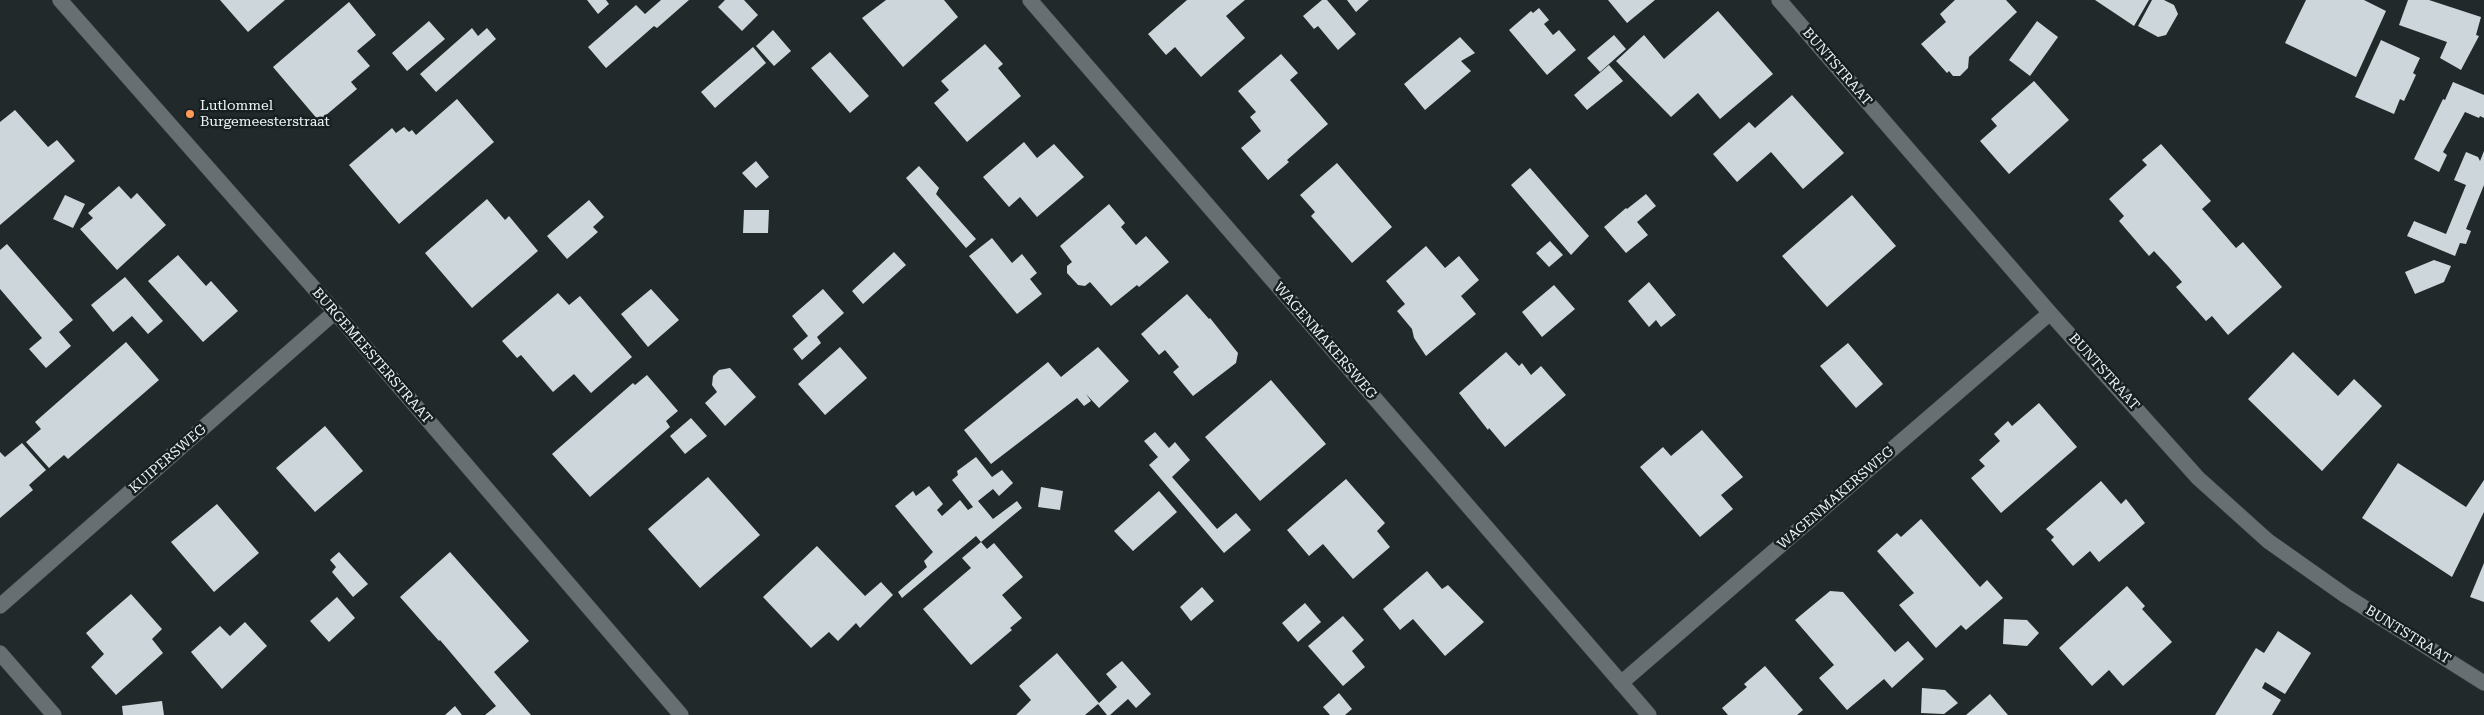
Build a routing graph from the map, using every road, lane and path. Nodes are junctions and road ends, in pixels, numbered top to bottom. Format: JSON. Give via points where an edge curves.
{"nodes":[{"id":1,"x":60,"y":0,"type":"edge"},
{"id":2,"x":1030,"y":0,"type":"edge"},
{"id":3,"x":1779,"y":0,"type":"edge"},
{"id":4,"x":335,"y":312,"type":"junction"},
{"id":5,"x":2050,"y":312,"type":"junction"},
{"id":6,"x":0,"y":606,"type":"edge"},
{"id":7,"x":0,"y":652,"type":"edge"},
{"id":8,"x":1621,"y":682,"type":"junction"},
{"id":9,"x":2484,"y":683,"type":"edge"},
{"id":10,"x":54,"y":715,"type":"edge"},
{"id":11,"x":682,"y":715,"type":"edge"},
{"id":12,"x":1649,"y":715,"type":"edge"}],
"edges":[{"from":1,"to":4,"type":"street","name":"BURGEMEESTERSTRAAT"},
{"from":2,"to":8,"type":"street","name":"WAGENMAKERSWEG"},
{"from":3,"to":5,"type":"street","name":"BUNTSTRAAT"},
{"from":4,"to":6,"type":"street","name":"KUIPERSWEG"},
{"from":4,"to":11,"type":"street","name":"BURGEMEESTERSTRAAT"},
{"from":5,"to":8,"type":"street","name":"WAGENMAKERSWEG"},
{"from":5,"to":9,"type":"street","name":"BUNTSTRAAT","via":[[2198,478],[2268,541],[2346,596]]},
{"from":7,"to":10,"type":"street"},
{"from":8,"to":12,"type":"street","name":"WAGENMAKERSWEG"}]}
